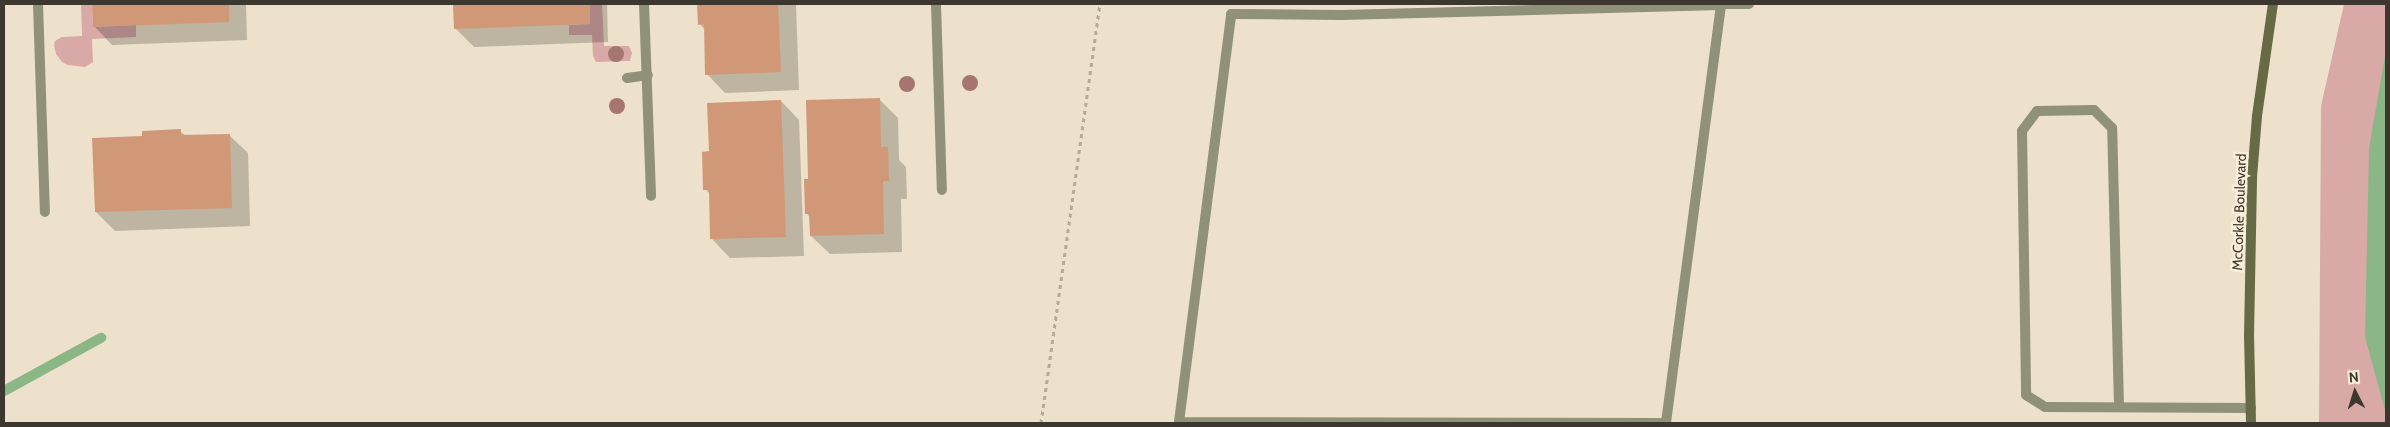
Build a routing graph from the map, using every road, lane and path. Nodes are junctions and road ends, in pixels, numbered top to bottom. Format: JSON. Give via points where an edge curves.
{"nodes":[{"id":1,"x":38,"y":4,"type":"edge"},
{"id":2,"x":644,"y":4,"type":"edge"},
{"id":3,"x":936,"y":4,"type":"edge"},
{"id":4,"x":1100,"y":4,"type":"edge"},
{"id":5,"x":1343,"y":4,"type":"edge"},
{"id":6,"x":1721,"y":4,"type":"edge"},
{"id":7,"x":1749,"y":4,"type":"edge"},
{"id":8,"x":2273,"y":4,"type":"edge"},
{"id":9,"x":1458,"y":8,"type":"edge"},
{"id":10,"x":1341,"y":15,"type":"junction"},
{"id":11,"x":648,"y":75,"type":"junction"},
{"id":12,"x":627,"y":78,"type":"dead end"},
{"id":13,"x":942,"y":190,"type":"dead end"},
{"id":14,"x":651,"y":196,"type":"dead end"},
{"id":15,"x":45,"y":212,"type":"dead end"},
{"id":16,"x":2119,"y":407,"type":"junction"},
{"id":17,"x":2251,"y":408,"type":"junction"},
{"id":18,"x":1041,"y":423,"type":"edge"},
{"id":19,"x":2252,"y":423,"type":"edge"}],
"edges":[{"from":1,"to":15,"type":"lane"},
{"from":2,"to":11,"type":"lane"},
{"from":3,"to":13,"type":"lane"},
{"from":4,"to":18,"type":"path"},
{"from":5,"to":10,"type":"lane"},
{"from":6,"to":7,"type":"lane"},
{"from":6,"to":9,"type":"lane"},
{"from":6,"to":10,"type":"lane","via":[[1666,423],[1179,422],[1231,14]]},
{"from":8,"to":17,"type":"street","name":"McCorkle Boulevard","via":[[2252,177]]},
{"from":9,"to":10,"type":"lane"},
{"from":11,"to":12,"type":"lane"},
{"from":11,"to":14,"type":"lane"},
{"from":16,"to":16,"type":"lane","via":[[2045,407],[2026,395],[2022,131],[2037,111],[2094,110],[2112,128]]},
{"from":16,"to":17,"type":"lane"},
{"from":17,"to":19,"type":"street","name":"McCorkle Boulevard"}]}
